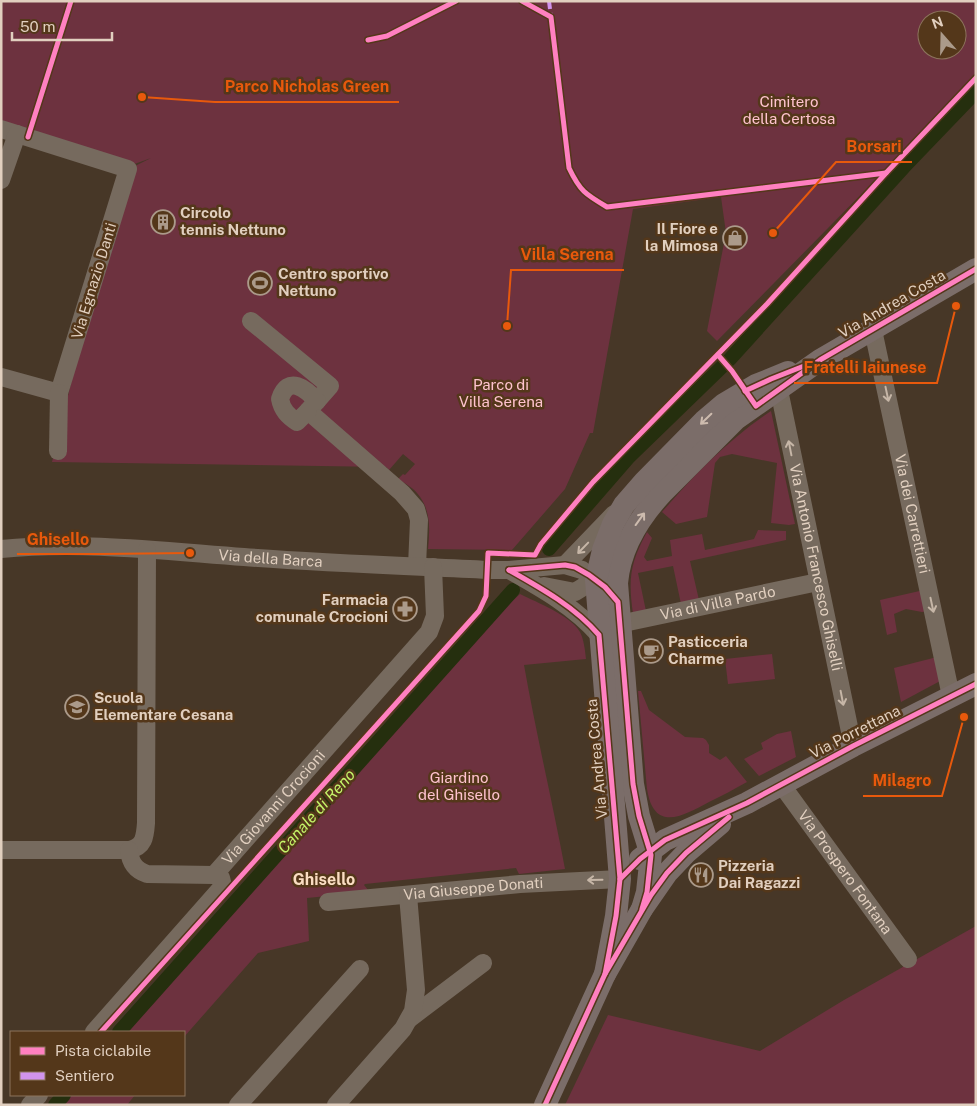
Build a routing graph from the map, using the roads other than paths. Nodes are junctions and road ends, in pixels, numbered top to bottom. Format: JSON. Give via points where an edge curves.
{"nodes":[{"id":1,"x":9,"y":132,"type":"edge"},
{"id":2,"x":1,"y":180,"type":"edge"},
{"id":3,"x":976,"y":269,"type":"edge"},
{"id":4,"x":251,"y":321,"type":"dead end"},
{"id":5,"x":873,"y":330,"type":"junction"},
{"id":6,"x":820,"y":360,"type":"junction"},
{"id":7,"x":1,"y":377,"type":"edge"},
{"id":8,"x":778,"y":390,"type":"junction"},
{"id":9,"x":59,"y":393,"type":"junction"},
{"id":10,"x":58,"y":450,"type":"dead end"},
{"id":11,"x":624,"y":505,"type":"junction"},
{"id":12,"x":1,"y":549,"type":"edge"},
{"id":13,"x":147,"y":550,"type":"junction"},
{"id":14,"x":620,"y":563,"type":"junction"},
{"id":15,"x":565,"y":565,"type":"junction"},
{"id":16,"x":425,"y":566,"type":"junction"},
{"id":17,"x":509,"y":570,"type":"junction"},
{"id":18,"x":596,"y":580,"type":"junction"},
{"id":19,"x":818,"y":582,"type":"junction"},
{"id":20,"x":534,"y":584,"type":"junction"},
{"id":21,"x":619,"y":613,"type":"junction"},
{"id":22,"x":599,"y":635,"type":"junction"},
{"id":23,"x":976,"y":684,"type":"edge"},
{"id":24,"x":951,"y":696,"type":"junction"},
{"id":25,"x":853,"y":746,"type":"junction"},
{"id":26,"x":781,"y":784,"type":"junction"},
{"id":27,"x":747,"y":803,"type":"junction"},
{"id":28,"x":1,"y":850,"type":"edge"},
{"id":29,"x":129,"y":850,"type":"junction"},
{"id":30,"x":650,"y":850,"type":"junction"},
{"id":31,"x":214,"y":875,"type":"junction"},
{"id":32,"x":620,"y":879,"type":"junction"},
{"id":33,"x":408,"y":895,"type":"junction"},
{"id":34,"x":328,"y":902,"type":"dead end"},
{"id":35,"x":642,"y":909,"type":"junction"},
{"id":36,"x":908,"y":959,"type":"dead end"},
{"id":37,"x":483,"y":963,"type":"dead end"},
{"id":38,"x":360,"y":969,"type":"dead end"},
{"id":39,"x":605,"y":974,"type":"junction"},
{"id":40,"x":409,"y":1019,"type":"junction"},
{"id":41,"x":95,"y":1031,"type":"edge"},
{"id":42,"x":238,"y":1105,"type":"edge"},
{"id":43,"x":336,"y":1105,"type":"edge"},
{"id":44,"x":546,"y":1105,"type":"edge"}],
"edges":[{"from":1,"to":2,"type":"street"},
{"from":1,"to":9,"type":"street","name":"Via Egnazio Danti","via":[[128,169]]},
{"from":3,"to":5,"type":"main road","name":"Via Andrea Costa"},
{"from":4,"to":16,"type":"street","name":"Via Giovanni Crocioni","via":[[330,386],[312,406],[416,509]]},
{"from":5,"to":6,"type":"main road","name":"Via Andrea Costa"},
{"from":5,"to":24,"type":"street","name":"Via dei Carrettieri","one_way":true},
{"from":6,"to":8,"type":"main road","name":"Via Andrea Costa"},
{"from":6,"to":11,"type":"main road","name":"Via Andrea Costa","one_way":true,"via":[[756,385],[724,404]]},
{"from":7,"to":9,"type":"street"},
{"from":14,"to":8,"type":"main road","name":"Via Andrea Costa","one_way":true,"via":[[633,529],[656,499],[728,426]]},
{"from":19,"to":8,"type":"street","name":"Via Antonio Francesco Ghiselli","one_way":true},
{"from":9,"to":10,"type":"street","name":"Via Egnazio Danti"},
{"from":11,"to":15,"type":"street","one_way":true},
{"from":11,"to":18,"type":"main road","name":"Via Andrea Costa","via":[[608,534]]},
{"from":12,"to":13,"type":"street","name":"Via della Barca","via":[[74,545]]},
{"from":13,"to":16,"type":"street","name":"Via della Barca"},
{"from":13,"to":29,"type":"street","via":[[146,823],[143,842]]},
{"from":14,"to":18,"type":"street","name":"Via della Barca"},
{"from":14,"to":21,"type":"main road","name":"Via Andrea Costa","via":[[617,583]]},
{"from":15,"to":17,"type":"street","name":"Via della Barca"},
{"from":15,"to":18,"type":"street","name":"Via della Barca","via":[[582,570]]},
{"from":16,"to":17,"type":"street","name":"Via della Barca"},
{"from":16,"to":31,"type":"street","name":"Via Giovanni Crocioni","via":[[435,616],[429,632]]},
{"from":17,"to":20,"type":"street","name":"Via della Barca"},
{"from":18,"to":20,"type":"street","name":"Via della Barca","via":[[575,592]]},
{"from":18,"to":21,"type":"street","name":"Via della Barca","via":[[610,592]]},
{"from":18,"to":22,"type":"main road","name":"Via Andrea Costa"},
{"from":19,"to":21,"type":"street","name":"Via di Villa Pardo"},
{"from":19,"to":25,"type":"street","name":"Via Antonio Francesco Ghiselli","one_way":true},
{"from":20,"to":22,"type":"street","name":"Via della Barca","via":[[584,618]]},
{"from":21,"to":30,"type":"main road","name":"Via Andrea Costa","via":[[633,784]]},
{"from":22,"to":32,"type":"main road","name":"Via Andrea Costa"},
{"from":23,"to":24,"type":"main road","name":"Via Porrettana"},
{"from":24,"to":25,"type":"main road","name":"Via Porrettana"},
{"from":25,"to":26,"type":"main road","name":"Via Porrettana"},
{"from":26,"to":27,"type":"main road","name":"Via Porrettana"},
{"from":26,"to":36,"type":"street","name":"Via Prospero Fontana"},
{"from":27,"to":30,"type":"main road","name":"Via Porrettana","via":[[673,836]]},
{"from":27,"to":35,"type":"main road","name":"Via Porrettana","via":[[686,853],[667,873]]},
{"from":28,"to":29,"type":"street"},
{"from":29,"to":31,"type":"street","via":[[134,865],[147,874]]},
{"from":30,"to":32,"type":"main road","name":"Via Porrettana"},
{"from":30,"to":35,"type":"main road","name":"Via Andrea Costa","via":[[651,867]]},
{"from":31,"to":41,"type":"street","name":"Via Giovanni Crocioni","via":[[221,878],[222,889]]},
{"from":32,"to":33,"type":"street","name":"Via Giuseppe Donati","one_way":true},
{"from":32,"to":39,"type":"main road","name":"Via Andrea Costa"},
{"from":33,"to":34,"type":"street","name":"Via Giuseppe Donati"},
{"from":33,"to":40,"type":"street","via":[[416,990]]},
{"from":35,"to":39,"type":"main road"},
{"from":37,"to":40,"type":"street"},
{"from":38,"to":42,"type":"street"},
{"from":39,"to":44,"type":"main road"},
{"from":40,"to":43,"type":"street"}]}
